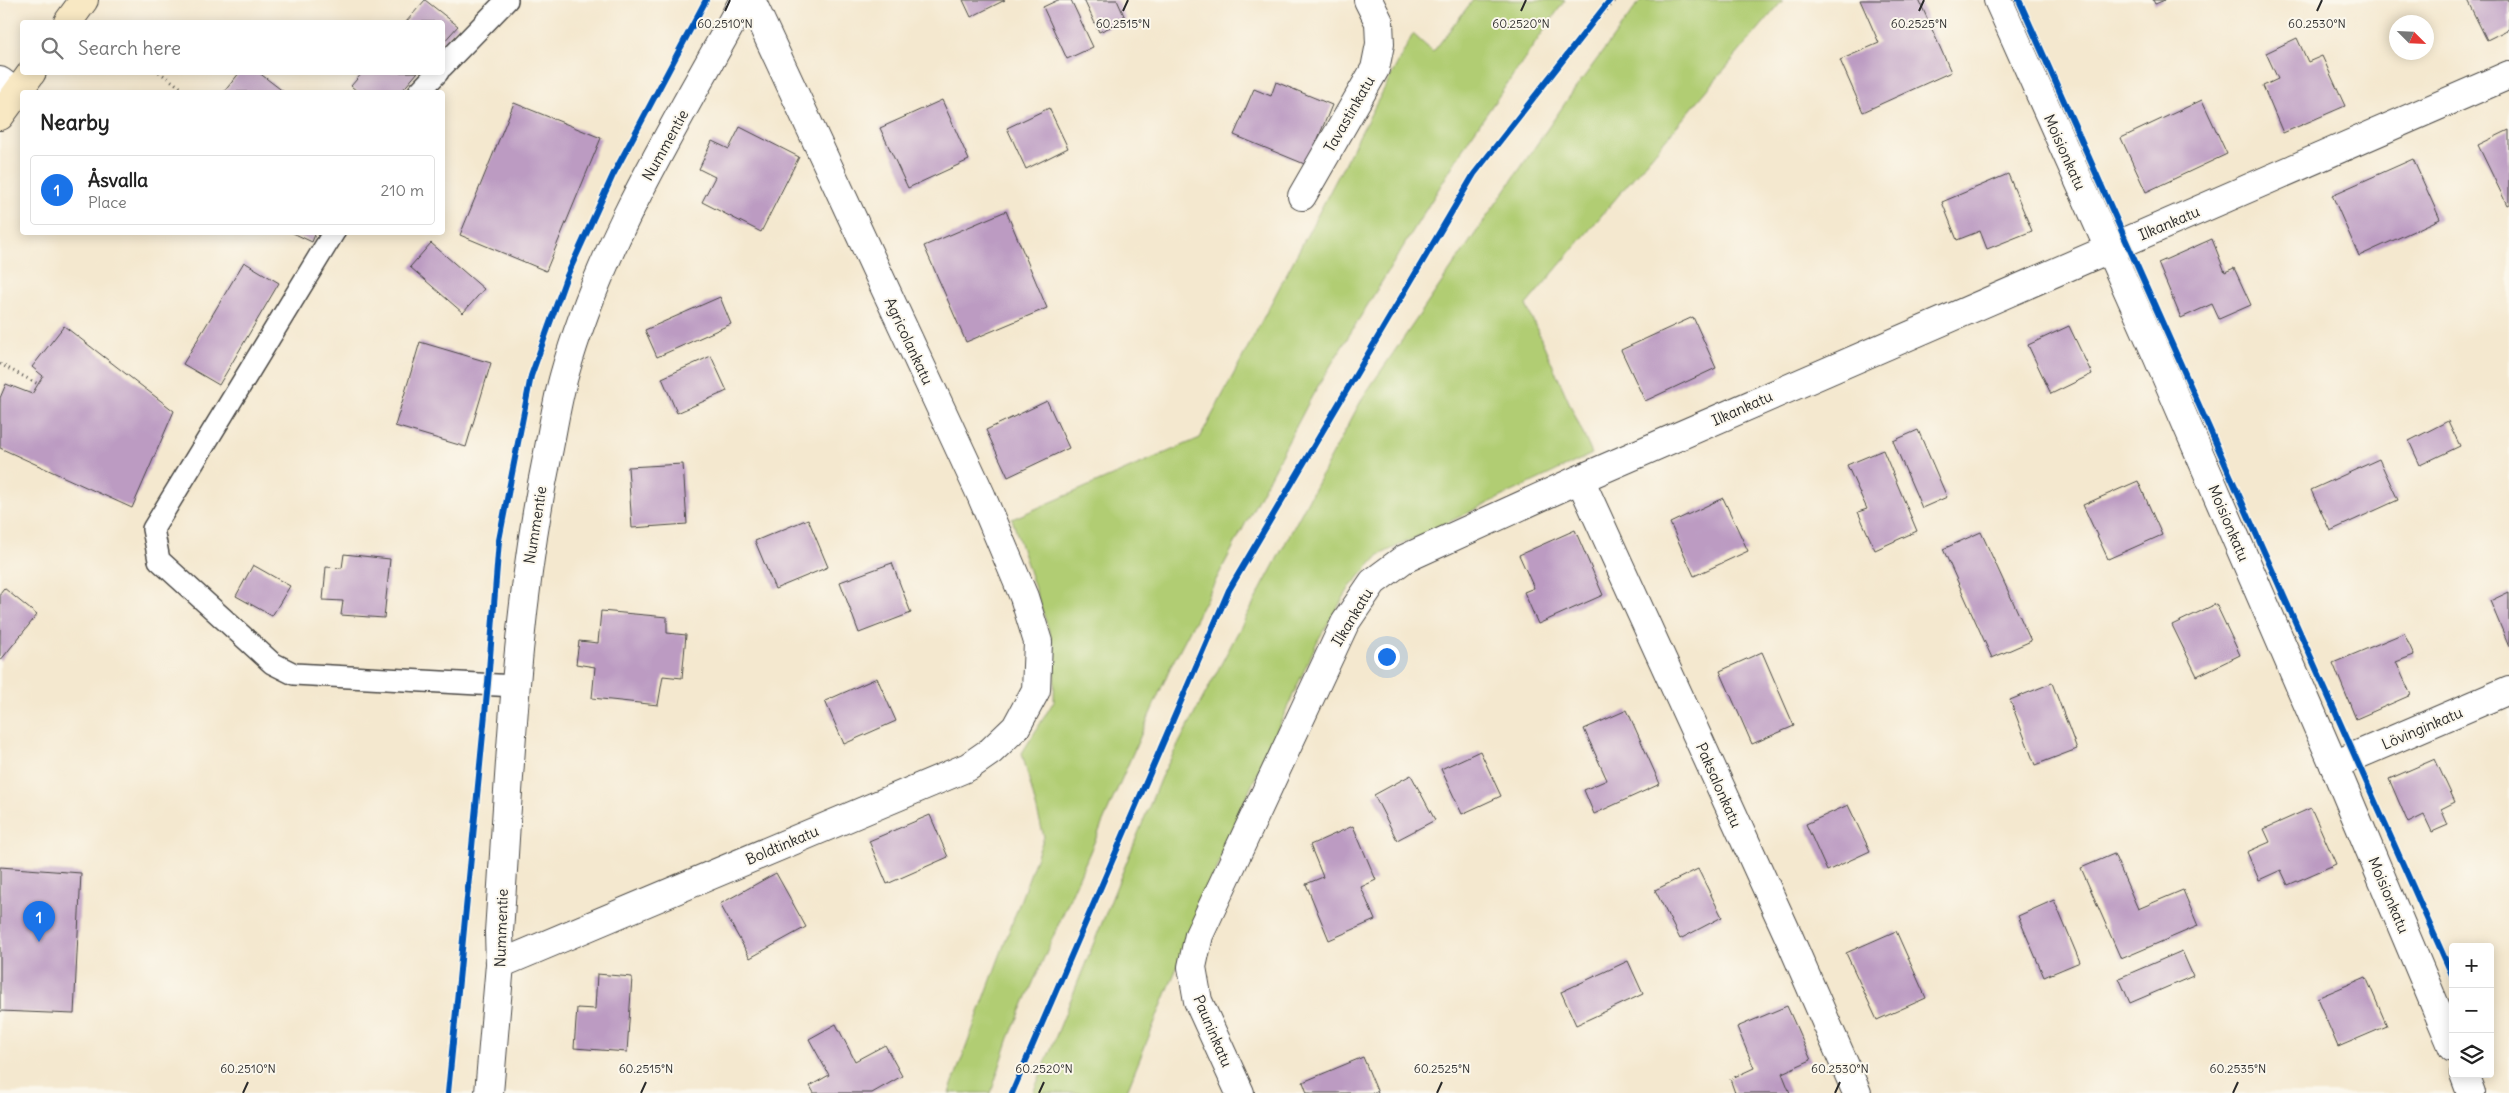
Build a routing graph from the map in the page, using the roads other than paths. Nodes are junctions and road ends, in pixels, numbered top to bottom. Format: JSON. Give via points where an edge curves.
{"nodes":[{"id":1,"x":84,"y":0,"type":"edge"},
{"id":2,"x":507,"y":0,"type":"edge"},
{"id":3,"x":744,"y":0,"type":"edge"},
{"id":4,"x":751,"y":0,"type":"edge"},
{"id":5,"x":1368,"y":0,"type":"edge"},
{"id":6,"x":1998,"y":0,"type":"edge"},
{"id":7,"x":69,"y":20,"type":"edge"},
{"id":8,"x":445,"y":64,"type":"edge"},
{"id":9,"x":435,"y":75,"type":"edge"},
{"id":10,"x":2509,"y":75,"type":"edge"},
{"id":11,"x":16,"y":82,"type":"edge"},
{"id":12,"x":421,"y":90,"type":"edge"},
{"id":13,"x":0,"y":116,"type":"edge"},
{"id":14,"x":1302,"y":196,"type":"dead end"},
{"id":15,"x":332,"y":235,"type":"edge"},
{"id":16,"x":2107,"y":249,"type":"junction"},
{"id":17,"x":1580,"y":479,"type":"junction"},
{"id":18,"x":515,"y":686,"type":"junction"},
{"id":19,"x":1036,"y":690,"type":"joint"},
{"id":20,"x":2509,"y":690,"type":"edge"},
{"id":21,"x":2334,"y":765,"type":"junction"},
{"id":22,"x":500,"y":964,"type":"junction"},
{"id":23,"x":1192,"y":967,"type":"joint"},
{"id":24,"x":2449,"y":1038,"type":"edge"},
{"id":25,"x":2465,"y":1078,"type":"edge"},
{"id":26,"x":489,"y":1093,"type":"edge"},
{"id":27,"x":1240,"y":1093,"type":"edge"},
{"id":28,"x":1857,"y":1093,"type":"edge"},
{"id":29,"x":2471,"y":1093,"type":"edge"}],
"edges":[{"from":1,"to":7,"type":"main road"},
{"from":2,"to":8,"type":"lane"},
{"from":3,"to":18,"type":"street","name":"Nummentie","via":[[640,190],[593,293],[564,376],[534,523]]},
{"from":4,"to":19,"type":"street","name":"Agricolankatu","via":[[981,495],[1024,597],[1038,642]]},
{"from":5,"to":14,"type":"street","name":"Tavastinkatu","via":[[1379,22],[1380,44],[1375,69]]},
{"from":6,"to":16,"type":"street","name":"Moisionkatu"},
{"from":9,"to":12,"type":"lane"},
{"from":10,"to":16,"type":"street","name":"Ilkankatu"},
{"from":11,"to":13,"type":"main road"},
{"from":15,"to":18,"type":"lane","via":[[153,529],[159,560],[272,663],[294,674]]},
{"from":16,"to":17,"type":"street","name":"Ilkankatu"},
{"from":16,"to":21,"type":"street","name":"Moisionkatu","via":[[2157,356]]},
{"from":17,"to":23,"type":"street","name":"Ilkankatu","via":[[1404,559],[1373,582],[1345,623],[1200,935]]},
{"from":17,"to":28,"type":"street","name":"Paksalonkatu"},
{"from":18,"to":22,"type":"street","name":"Nummentie","via":[[499,932]]},
{"from":19,"to":22,"type":"street","name":"Boldtinkatu","via":[[1016,727],[991,752],[968,767]]},
{"from":20,"to":21,"type":"street","name":"Lövinginkatu"},
{"from":21,"to":24,"type":"street","name":"Moisionkatu"},
{"from":22,"to":26,"type":"street","name":"Nummentie"},
{"from":23,"to":27,"type":"street","name":"Pauninkatu","via":[[1198,1001]]},
{"from":25,"to":29,"type":"street"}]}
